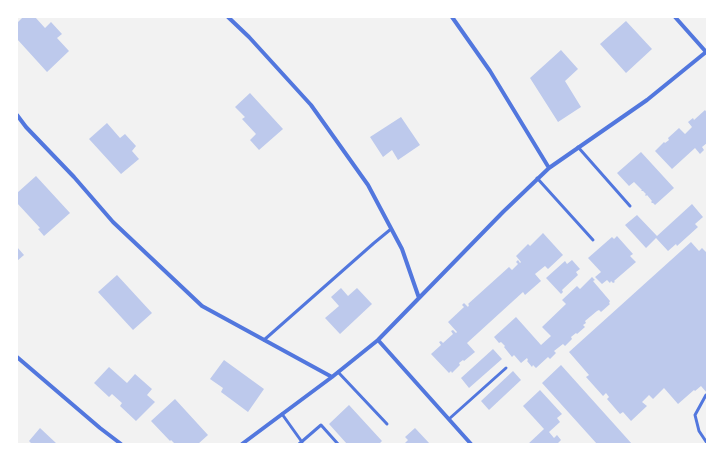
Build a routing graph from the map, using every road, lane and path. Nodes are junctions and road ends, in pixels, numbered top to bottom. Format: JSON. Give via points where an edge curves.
{"nodes":[{"id":1,"x":228,"y":17,"type":"edge"},
{"id":2,"x":452,"y":17,"type":"edge"},
{"id":3,"x":675,"y":17,"type":"edge"},
{"id":4,"x":706,"y":52,"type":"edge"},
{"id":5,"x":17,"y":115,"type":"edge"},
{"id":6,"x":578,"y":147,"type":"junction"},
{"id":7,"x":549,"y":168,"type":"junction"},
{"id":8,"x":537,"y":178,"type":"junction"},
{"id":9,"x":630,"y":206,"type":"dead end"},
{"id":10,"x":391,"y":229,"type":"junction"},
{"id":11,"x":593,"y":240,"type":"dead end"},
{"id":12,"x":419,"y":298,"type":"junction"},
{"id":13,"x":264,"y":340,"type":"junction"},
{"id":14,"x":378,"y":340,"type":"junction"},
{"id":15,"x":17,"y":357,"type":"edge"},
{"id":16,"x":506,"y":368,"type":"dead end"},
{"id":17,"x":338,"y":372,"type":"junction"},
{"id":18,"x":332,"y":377,"type":"junction"},
{"id":19,"x":706,"y":395,"type":"dead end"},
{"id":20,"x":282,"y":414,"type":"junction"},
{"id":21,"x":449,"y":419,"type":"junction"},
{"id":22,"x":387,"y":424,"type":"dead end"},
{"id":23,"x":300,"y":443,"type":"edge"},
{"id":24,"x":707,"y":443,"type":"edge"},
{"id":25,"x":121,"y":444,"type":"edge"},
{"id":26,"x":242,"y":444,"type":"edge"},
{"id":27,"x":338,"y":444,"type":"edge"},
{"id":28,"x":470,"y":444,"type":"edge"}],
"edges":[{"from":1,"to":10,"type":"street","via":[[311,105],[368,185]]},
{"from":2,"to":7,"type":"street","via":[[490,71]]},
{"from":3,"to":4,"type":"street"},
{"from":4,"to":6,"type":"street","via":[[647,100]]},
{"from":5,"to":13,"type":"street","via":[[113,222],[202,306]]},
{"from":6,"to":7,"type":"street"},
{"from":6,"to":9,"type":"lane"},
{"from":7,"to":8,"type":"street"},
{"from":8,"to":11,"type":"lane"},
{"from":8,"to":12,"type":"street"},
{"from":10,"to":12,"type":"street","via":[[402,249]]},
{"from":10,"to":13,"type":"lane"},
{"from":12,"to":14,"type":"street"},
{"from":13,"to":18,"type":"street"},
{"from":14,"to":17,"type":"street"},
{"from":14,"to":21,"type":"street"},
{"from":15,"to":25,"type":"street"},
{"from":16,"to":21,"type":"lane"},
{"from":17,"to":18,"type":"street"},
{"from":17,"to":22,"type":"lane"},
{"from":18,"to":20,"type":"street"},
{"from":19,"to":24,"type":"lane","via":[[695,415],[699,432]]},
{"from":20,"to":23,"type":"lane"},
{"from":20,"to":26,"type":"street"},
{"from":21,"to":28,"type":"street"},
{"from":23,"to":27,"type":"lane","via":[[321,425]]}]}
